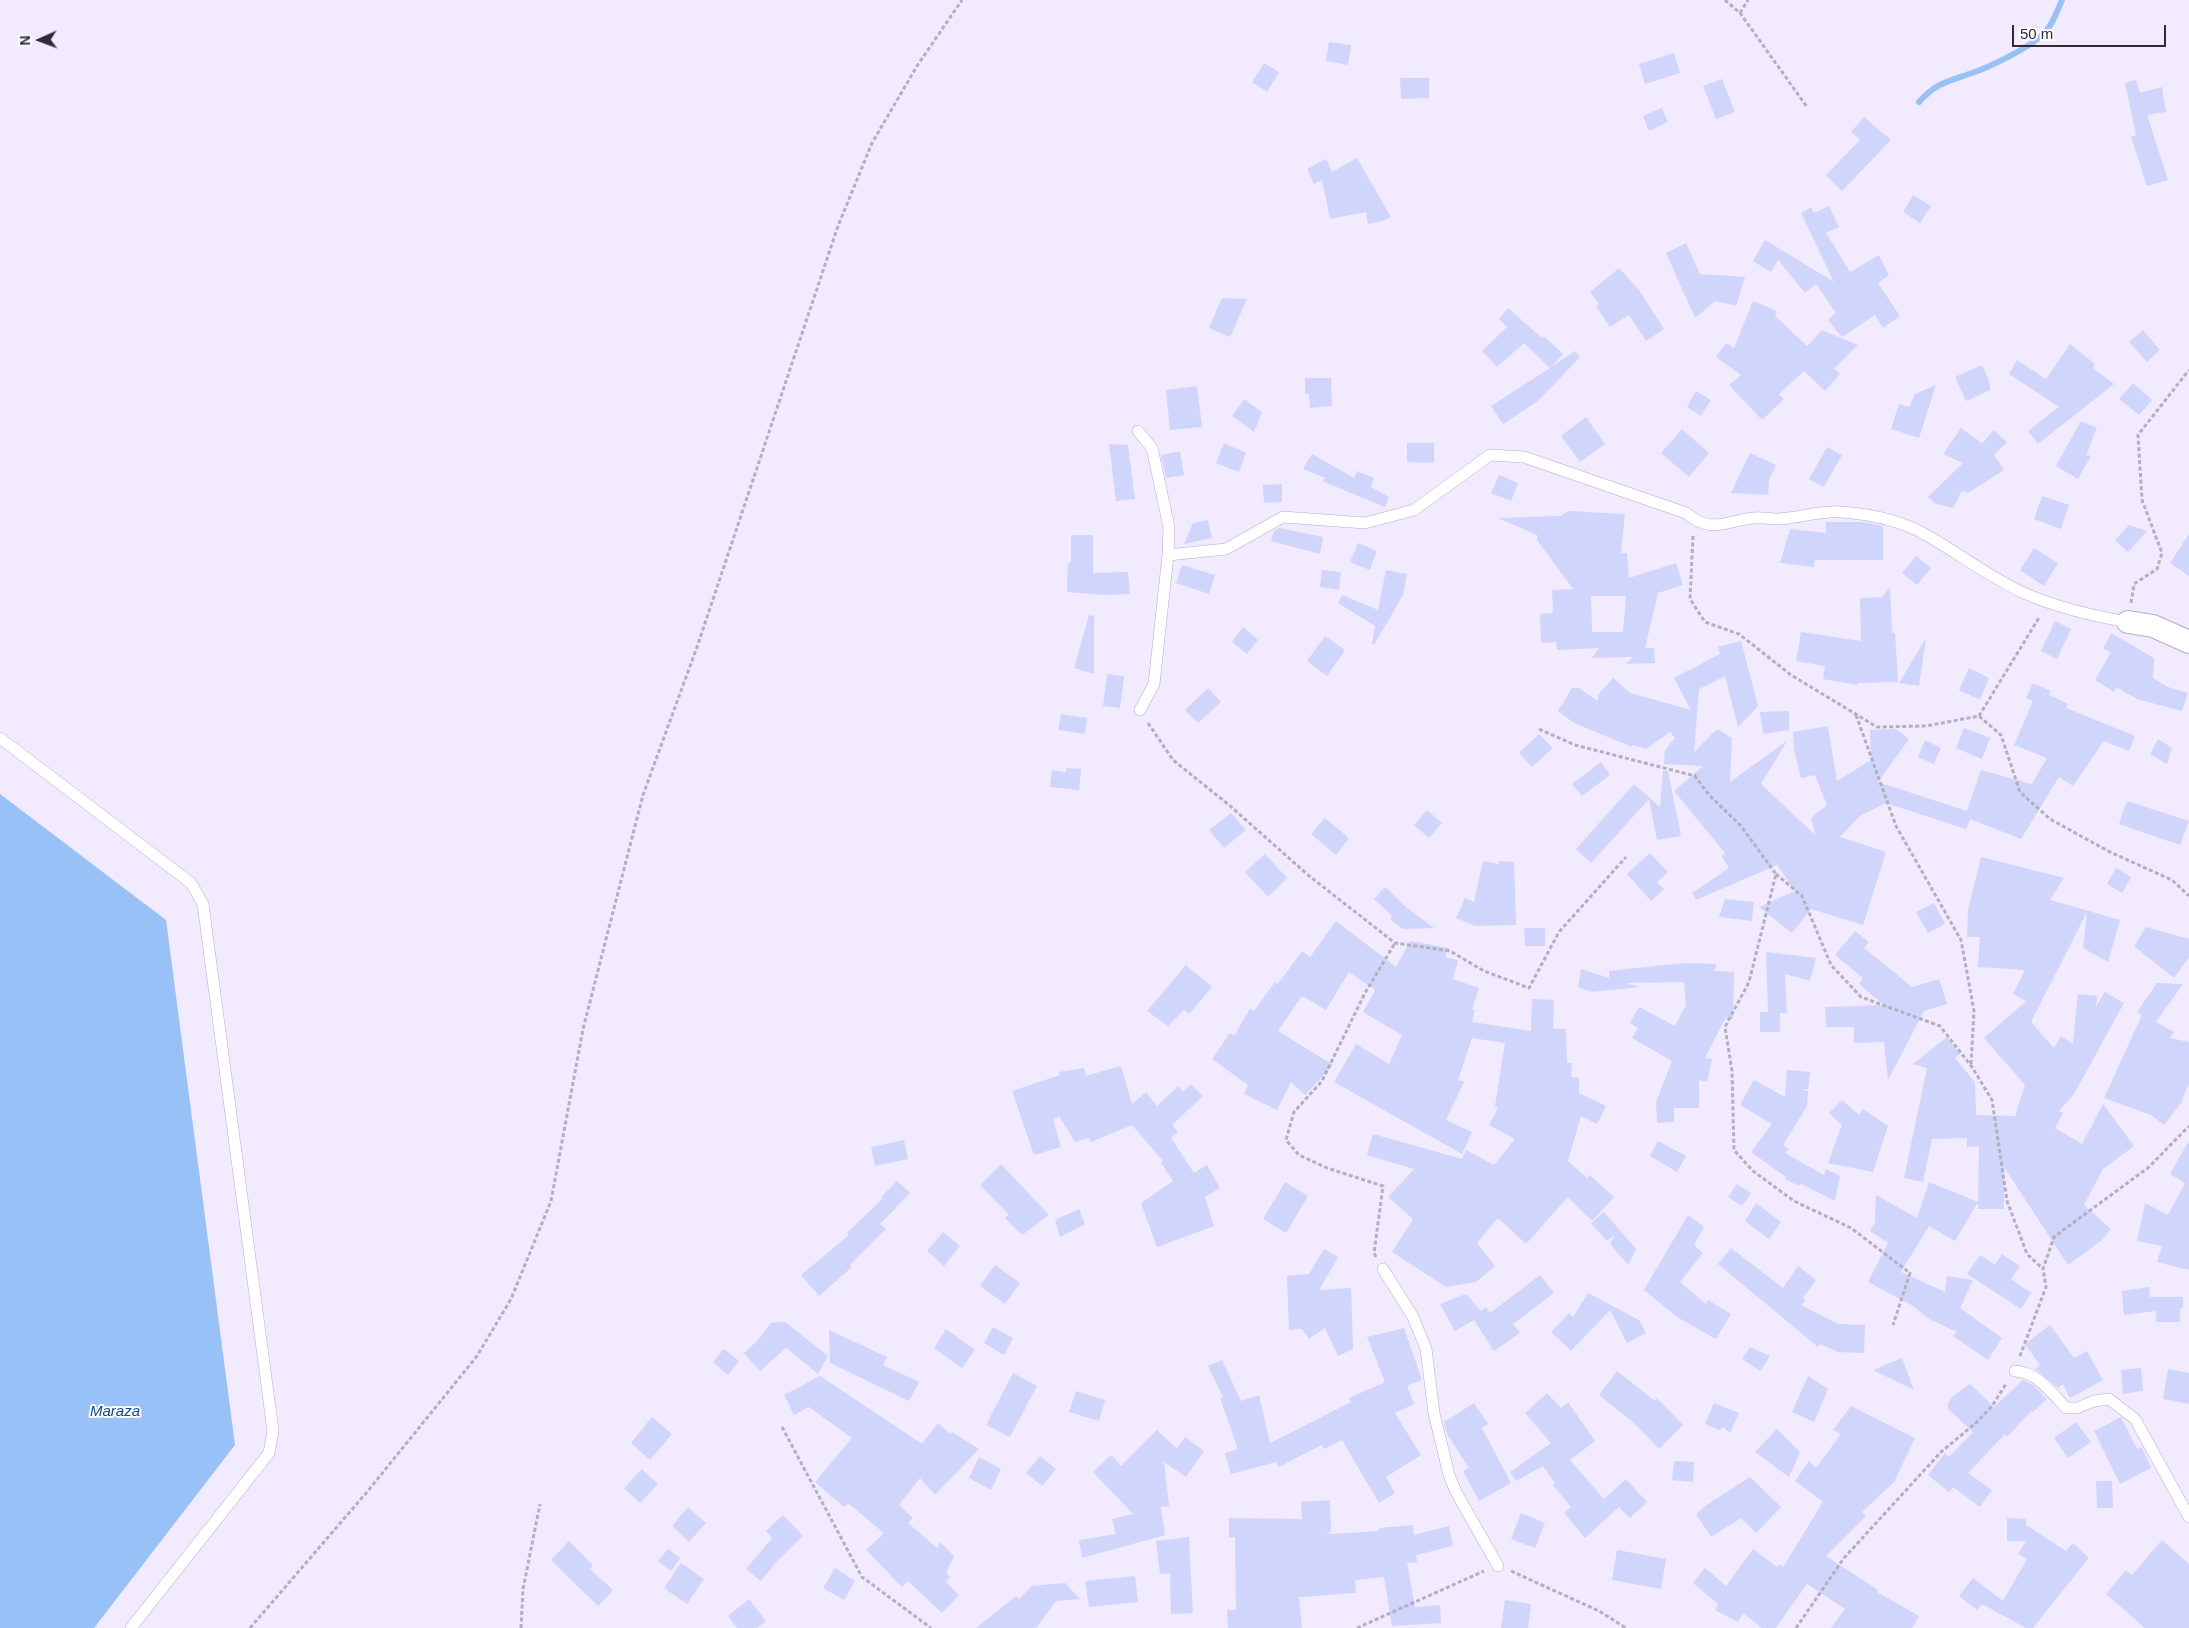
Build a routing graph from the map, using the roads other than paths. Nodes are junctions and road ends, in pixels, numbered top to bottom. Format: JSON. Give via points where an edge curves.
{"nodes":[{"id":1,"x":1138,"y":431,"type":"dead end"},
{"id":2,"x":1168,"y":555,"type":"junction"},
{"id":3,"x":2128,"y":622,"type":"joint"},
{"id":4,"x":2189,"y":642,"type":"edge"},
{"id":5,"x":1140,"y":710,"type":"road end"},
{"id":6,"x":0,"y":738,"type":"edge"},
{"id":7,"x":1383,"y":1269,"type":"road end"},
{"id":8,"x":2015,"y":1371,"type":"road end"},
{"id":9,"x":2189,"y":1517,"type":"edge"},
{"id":10,"x":1498,"y":1566,"type":"road end"},
{"id":11,"x":131,"y":1628,"type":"edge"}],
"edges":[{"from":1,"to":2,"type":"lane","via":[[1152,448],[1169,527]]},
{"from":2,"to":3,"type":"lane","via":[[1226,549],[1283,517],[1364,523],[1414,510],[1490,455],[1524,457],[1686,514],[1704,524],[1726,525],[1754,518],[1778,519],[1839,511],[1900,524],[1927,535],[1967,563],[2026,594],[2082,614]]},
{"from":2,"to":5,"type":"lane","via":[[1154,684]]},
{"from":3,"to":4,"type":"street","via":[[2153,626]]},
{"from":6,"to":11,"type":"lane","via":[[191,883],[203,904],[273,1431],[269,1452]]},
{"from":7,"to":10,"type":"lane","via":[[1413,1317],[1426,1349],[1434,1413],[1449,1475]]},
{"from":8,"to":9,"type":"lane","via":[[2026,1372],[2042,1383],[2066,1408],[2108,1399],[2121,1406],[2135,1419]]}]}
